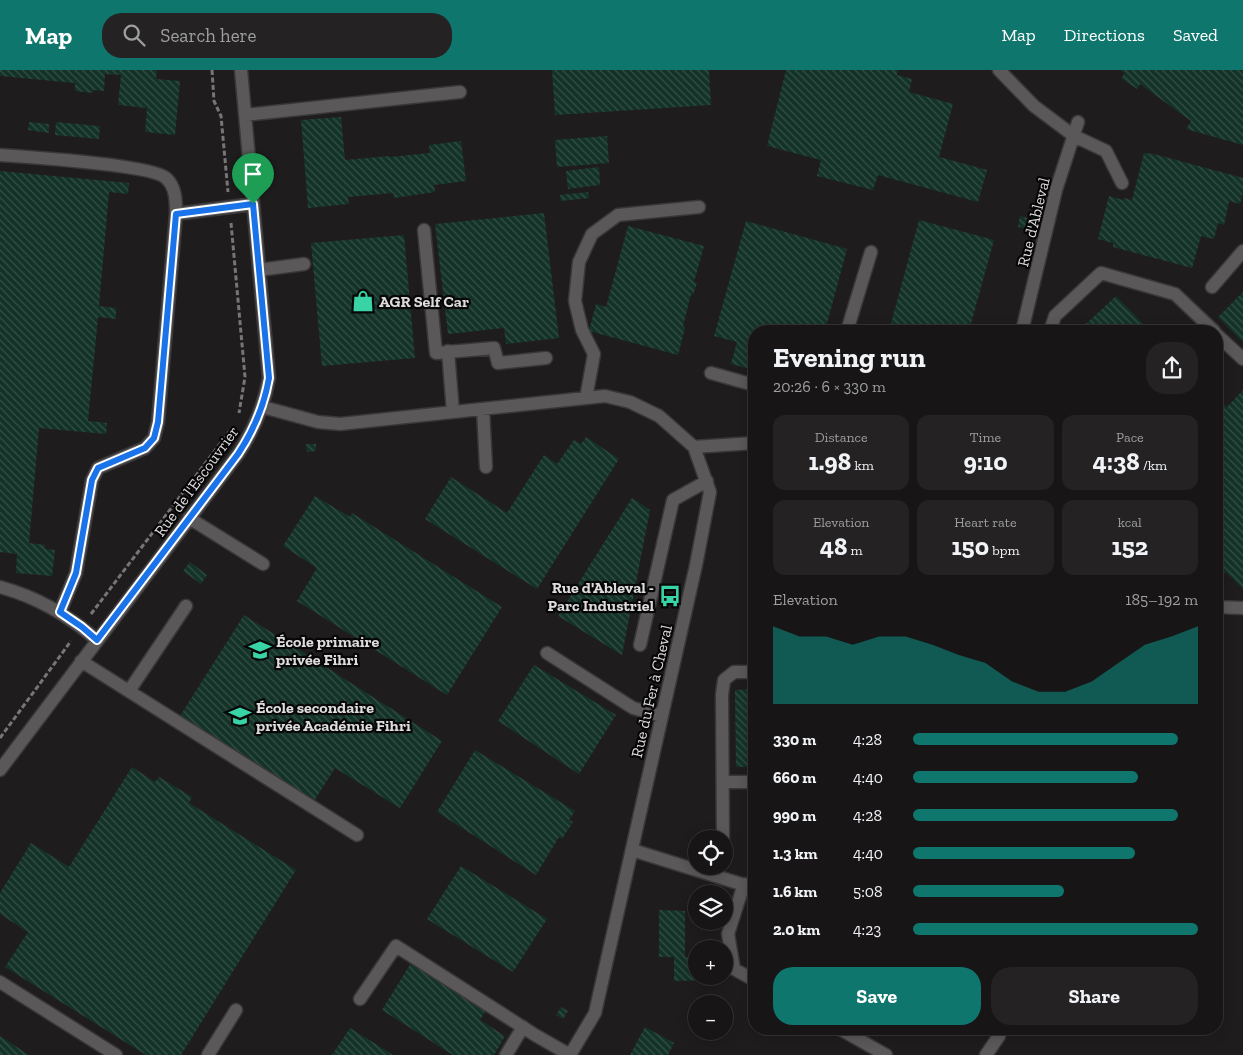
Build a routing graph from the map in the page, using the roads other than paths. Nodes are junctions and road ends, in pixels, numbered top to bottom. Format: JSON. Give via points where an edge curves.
{"nodes":[{"id":1,"x":241,"y":70,"type":"edge"},
{"id":2,"x":999,"y":70,"type":"edge"},
{"id":3,"x":460,"y":92,"type":"dead end"},
{"id":4,"x":245,"y":115,"type":"junction"},
{"id":5,"x":1078,"y":122,"type":"dead end"},
{"id":6,"x":1074,"y":136,"type":"junction"},
{"id":7,"x":0,"y":155,"type":"edge"},
{"id":8,"x":1122,"y":183,"type":"dead end"},
{"id":9,"x":253,"y":204,"type":"junction"},
{"id":10,"x":699,"y":207,"type":"dead end"},
{"id":11,"x":176,"y":214,"type":"junction"},
{"id":12,"x":424,"y":230,"type":"dead end"},
{"id":13,"x":1243,"y":251,"type":"edge"},
{"id":14,"x":872,"y":252,"type":"dead end"},
{"id":15,"x":304,"y":264,"type":"dead end"},
{"id":16,"x":259,"y":270,"type":"junction"},
{"id":17,"x":1212,"y":287,"type":"dead end"},
{"id":18,"x":849,"y":325,"type":"edge"},
{"id":19,"x":1023,"y":325,"type":"edge"},
{"id":20,"x":1052,"y":325,"type":"edge"},
{"id":21,"x":1208,"y":325,"type":"edge"},
{"id":22,"x":1223,"y":340,"type":"edge"},
{"id":23,"x":448,"y":351,"type":"junction"},
{"id":24,"x":546,"y":358,"type":"dead end"},
{"id":25,"x":1243,"y":359,"type":"edge"},
{"id":26,"x":711,"y":373,"type":"dead end"},
{"id":27,"x":748,"y":383,"type":"edge"},
{"id":28,"x":586,"y":398,"type":"junction"},
{"id":29,"x":263,"y":407,"type":"junction"},
{"id":30,"x":483,"y":409,"type":"junction"},
{"id":31,"x":453,"y":412,"type":"junction"},
{"id":32,"x":748,"y":442,"type":"edge"},
{"id":33,"x":694,"y":447,"type":"junction"},
{"id":34,"x":486,"y":468,"type":"dead end"},
{"id":35,"x":707,"y":481,"type":"junction"},
{"id":36,"x":188,"y":518,"type":"junction"},
{"id":37,"x":263,"y":564,"type":"dead end"},
{"id":38,"x":0,"y":587,"type":"edge"},
{"id":39,"x":186,"y":606,"type":"dead end"},
{"id":40,"x":1223,"y":607,"type":"edge"},
{"id":41,"x":1243,"y":608,"type":"edge"},
{"id":42,"x":60,"y":612,"type":"junction"},
{"id":43,"x":97,"y":640,"type":"junction"},
{"id":44,"x":640,"y":645,"type":"dead end"},
{"id":45,"x":547,"y":653,"type":"dead end"},
{"id":46,"x":82,"y":661,"type":"junction"},
{"id":47,"x":748,"y":672,"type":"edge"},
{"id":48,"x":130,"y":692,"type":"junction"},
{"id":49,"x":662,"y":716,"type":"junction"},
{"id":50,"x":0,"y":770,"type":"edge"},
{"id":51,"x":723,"y":782,"type":"junction"},
{"id":52,"x":748,"y":782,"type":"edge"},
{"id":53,"x":723,"y":830,"type":"edge"},
{"id":54,"x":357,"y":835,"type":"dead end"},
{"id":55,"x":632,"y":850,"type":"junction"},
{"id":56,"x":688,"y":863,"type":"edge"},
{"id":57,"x":726,"y":875,"type":"edge"},
{"id":58,"x":748,"y":886,"type":"edge"},
{"id":59,"x":748,"y":888,"type":"edge"},
{"id":60,"x":748,"y":977,"type":"edge"},
{"id":61,"x":0,"y":982,"type":"edge"},
{"id":62,"x":360,"y":999,"type":"dead end"},
{"id":63,"x":236,"y":1010,"type":"dead end"},
{"id":64,"x":523,"y":1027,"type":"junction"},
{"id":65,"x":851,"y":1035,"type":"edge"},
{"id":66,"x":999,"y":1035,"type":"edge"},
{"id":67,"x":116,"y":1055,"type":"edge"},
{"id":68,"x":208,"y":1055,"type":"edge"},
{"id":69,"x":506,"y":1055,"type":"edge"},
{"id":70,"x":570,"y":1055,"type":"edge"},
{"id":71,"x":886,"y":1055,"type":"edge"},
{"id":72,"x":986,"y":1055,"type":"edge"}],
"edges":[{"from":1,"to":4,"type":"street","name":"Rue de l'Escouvrier"},
{"from":2,"to":6,"type":"street","via":[[1034,106]]},
{"from":3,"to":4,"type":"street"},
{"from":4,"to":9,"type":"street","name":"Rue de l'Escouvrier"},
{"from":5,"to":6,"type":"street","name":"Rue d'Ableval"},
{"from":6,"to":8,"type":"street","via":[[1106,151]]},
{"from":6,"to":19,"type":"street","name":"Rue d'Ableval","via":[[1056,190]]},
{"from":7,"to":11,"type":"street","via":[[142,169],[166,178],[176,194]]},
{"from":9,"to":11,"type":"street"},
{"from":9,"to":16,"type":"street","name":"Rue de l'Escouvrier"},
{"from":10,"to":28,"type":"street","via":[[618,215],[592,234],[579,262],[575,301],[582,330],[594,354]]},
{"from":11,"to":42,"type":"street","via":[[154,438],[145,448],[98,468],[92,480],[76,573]]},
{"from":12,"to":23,"type":"street","via":[[436,352]]},
{"from":13,"to":17,"type":"street"},
{"from":14,"to":18,"type":"street"},
{"from":15,"to":16,"type":"street"},
{"from":16,"to":29,"type":"street","name":"Rue de l'Escouvrier","via":[[269,378]]},
{"from":20,"to":21,"type":"street","via":[[1055,316],[1101,273],[1176,294]]},
{"from":22,"to":25,"type":"street"},
{"from":23,"to":24,"type":"street","via":[[494,348],[498,364]]},
{"from":23,"to":31,"type":"street"},
{"from":26,"to":27,"type":"street"},
{"from":28,"to":30,"type":"street","name":"Rue du Fer à Cheval"},
{"from":28,"to":33,"type":"street","name":"Rue du Fer à Cheval","via":[[605,396],[630,402],[659,416]]},
{"from":29,"to":31,"type":"street","name":"Rue du Fer à Cheval","via":[[318,422],[340,424]]},
{"from":29,"to":36,"type":"street","name":"Rue de l'Escouvrier","via":[[242,448]]},
{"from":30,"to":31,"type":"street","name":"Rue du Fer à Cheval"},
{"from":30,"to":34,"type":"street"},
{"from":32,"to":33,"type":"street"},
{"from":33,"to":35,"type":"street","name":"Rue du Fer à Cheval"},
{"from":35,"to":44,"type":"street","via":[[673,500]]},
{"from":35,"to":49,"type":"street","name":"Rue du Fer à Cheval","via":[[710,492]]},
{"from":36,"to":37,"type":"street"},
{"from":36,"to":43,"type":"street","name":"Rue de l'Escouvrier"},
{"from":38,"to":42,"type":"street","via":[[22,593]]},
{"from":39,"to":48,"type":"street"},
{"from":40,"to":41,"type":"street"},
{"from":42,"to":43,"type":"street"},
{"from":43,"to":46,"type":"street","name":"Rue de l'Escouvrier"},
{"from":45,"to":49,"type":"street","via":[[632,708]]},
{"from":46,"to":48,"type":"street"},
{"from":46,"to":50,"type":"street","name":"Rue de l'Escouvrier"},
{"from":47,"to":51,"type":"street","via":[[734,672],[724,680]]},
{"from":48,"to":54,"type":"street"},
{"from":49,"to":55,"type":"street","name":"Rue du Fer à Cheval"},
{"from":51,"to":52,"type":"street"},
{"from":51,"to":53,"type":"street"},
{"from":55,"to":56,"type":"street"},
{"from":55,"to":70,"type":"street","name":"Rue du Fer à Cheval","via":[[595,1013]]},
{"from":57,"to":58,"type":"street"},
{"from":59,"to":60,"type":"street","via":[[728,934],[734,969]]},
{"from":61,"to":67,"type":"street"},
{"from":62,"to":64,"type":"street","via":[[396,946]]},
{"from":63,"to":68,"type":"street"},
{"from":64,"to":69,"type":"street"},
{"from":64,"to":70,"type":"street"},
{"from":65,"to":71,"type":"street"},
{"from":66,"to":72,"type":"street"}]}
